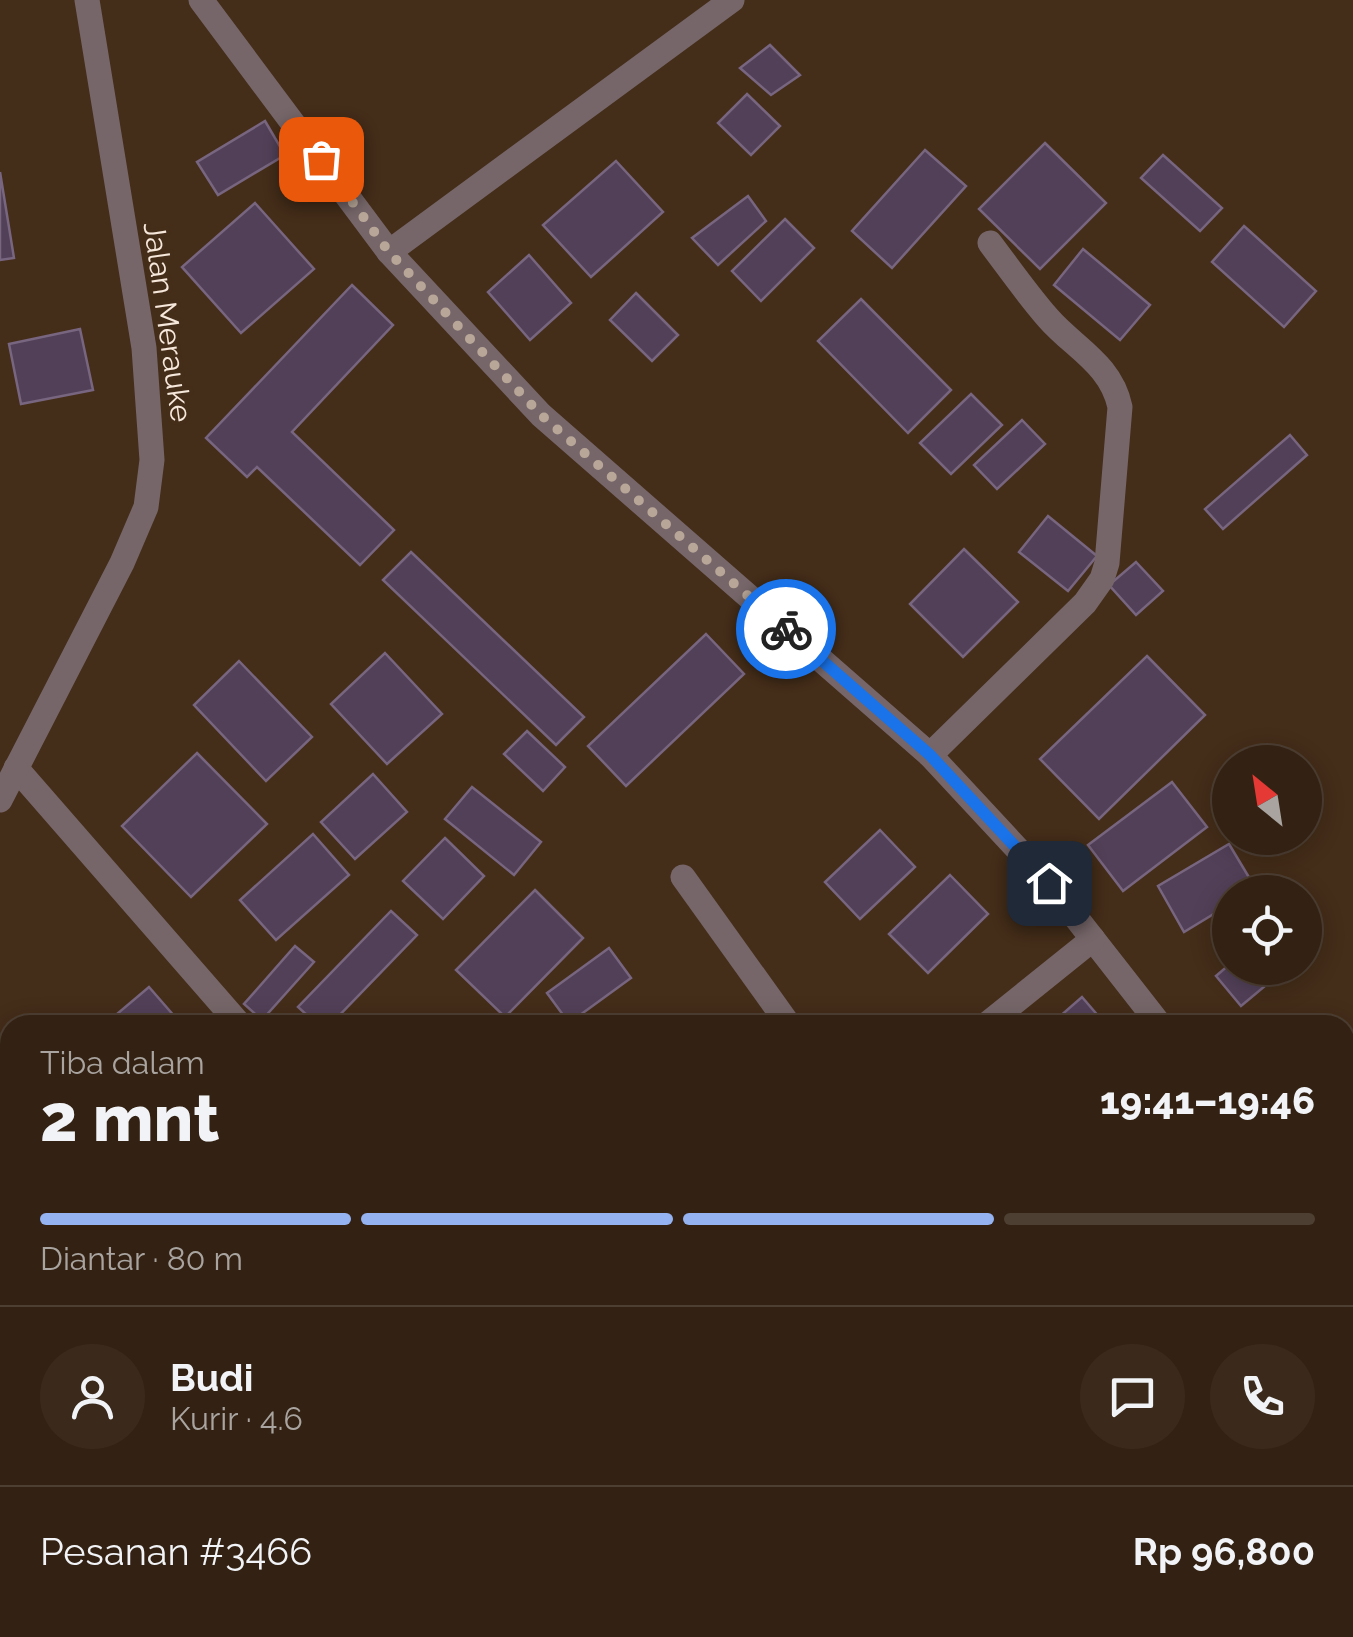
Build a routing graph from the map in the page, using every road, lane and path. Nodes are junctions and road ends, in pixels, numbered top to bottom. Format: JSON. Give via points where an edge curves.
{"nodes":[{"id":1,"x":88,"y":0,"type":"edge"},
{"id":2,"x":201,"y":0,"type":"edge"},
{"id":3,"x":732,"y":0,"type":"edge"},
{"id":4,"x":990,"y":244,"type":"dead end"},
{"id":5,"x":389,"y":252,"type":"junction"},
{"id":6,"x":930,"y":755,"type":"junction"},
{"id":7,"x":16,"y":768,"type":"junction"},
{"id":8,"x":0,"y":800,"type":"edge"},
{"id":9,"x":683,"y":877,"type":"dead end"},
{"id":10,"x":1093,"y":939,"type":"junction"},
{"id":11,"x":231,"y":1015,"type":"edge"},
{"id":12,"x":782,"y":1015,"type":"edge"},
{"id":13,"x":998,"y":1015,"type":"edge"},
{"id":14,"x":1152,"y":1015,"type":"edge"}],
"edges":[{"from":1,"to":7,"type":"street","name":"Jalan Merauke","via":[[144,348],[152,460],[146,507],[122,563]]},
{"from":2,"to":5,"type":"street"},
{"from":3,"to":5,"type":"street"},
{"from":4,"to":6,"type":"street","via":[[1047,317],[1098,362],[1117,392],[1108,563],[1084,603]]},
{"from":5,"to":6,"type":"street","via":[[541,415]]},
{"from":6,"to":10,"type":"street"},
{"from":7,"to":8,"type":"street","name":"Jalan Merauke"},
{"from":7,"to":11,"type":"street"},
{"from":9,"to":12,"type":"street"},
{"from":10,"to":13,"type":"street"},
{"from":10,"to":14,"type":"street"}]}
